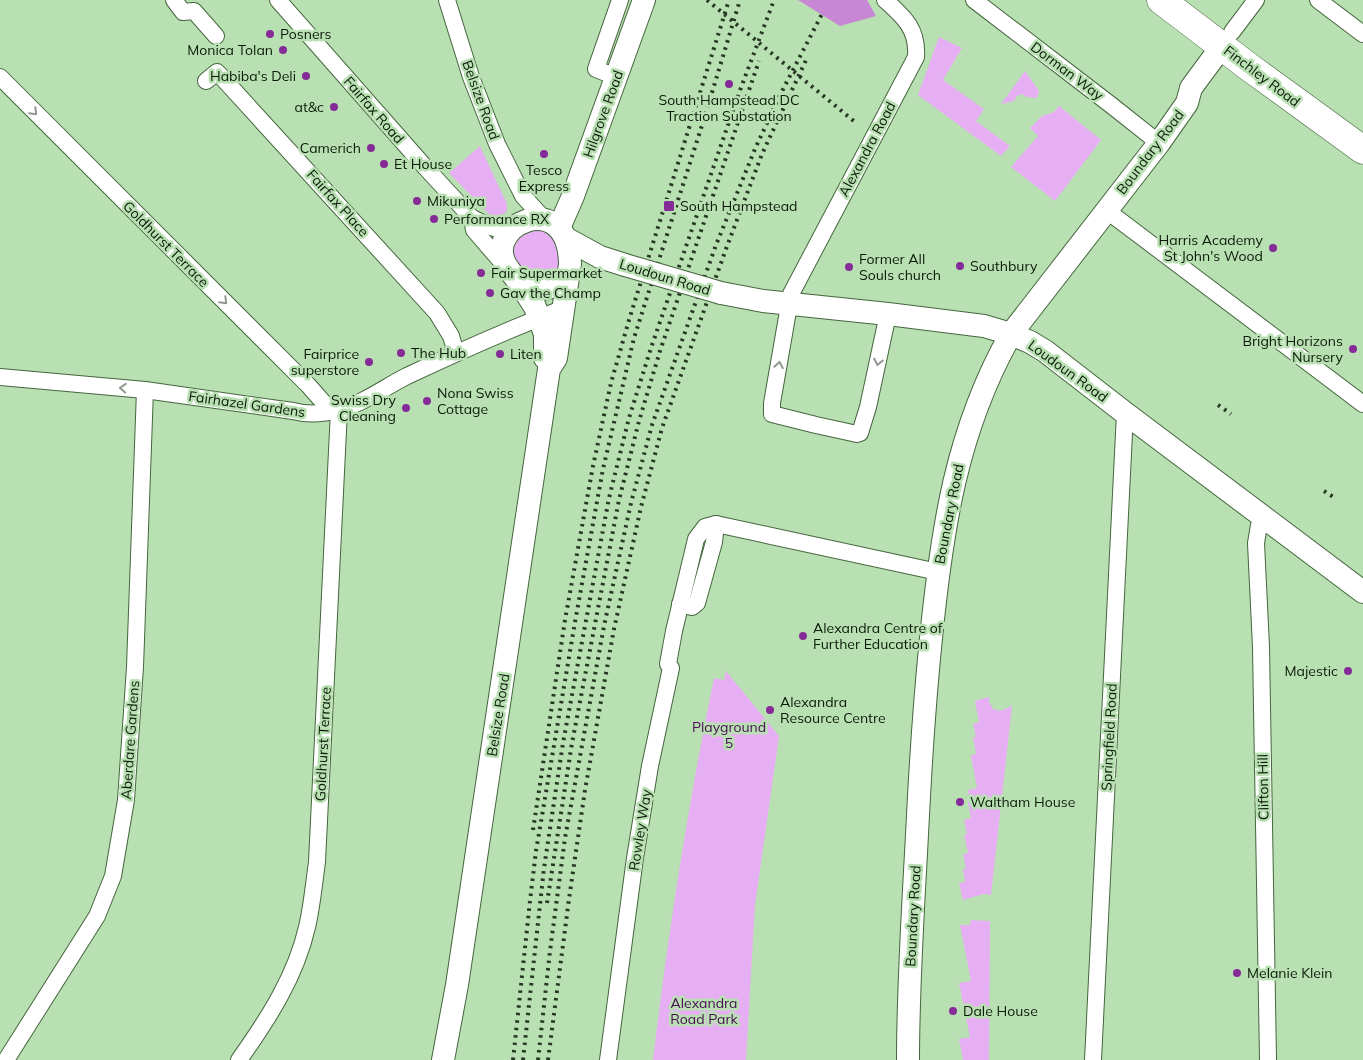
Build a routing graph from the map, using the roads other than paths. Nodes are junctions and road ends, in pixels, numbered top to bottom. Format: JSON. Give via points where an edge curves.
{"nodes":[{"id":1,"x":174,"y":0,"type":"edge"},
{"id":2,"x":278,"y":0,"type":"edge"},
{"id":3,"x":447,"y":0,"type":"edge"},
{"id":4,"x":620,"y":0,"type":"edge"},
{"id":5,"x":644,"y":0,"type":"edge"},
{"id":6,"x":885,"y":0,"type":"edge"},
{"id":7,"x":974,"y":0,"type":"edge"},
{"id":8,"x":1161,"y":0,"type":"edge"},
{"id":9,"x":1190,"y":0,"type":"edge"},
{"id":10,"x":1256,"y":0,"type":"edge"},
{"id":11,"x":1318,"y":0,"type":"edge"},
{"id":12,"x":1363,"y":34,"type":"edge"},
{"id":13,"x":216,"y":36,"type":"dead end"},
{"id":14,"x":1227,"y":39,"type":"junction"},
{"id":15,"x":616,"y":77,"type":"junction"},
{"id":16,"x":0,"y":78,"type":"edge"},
{"id":17,"x":206,"y":82,"type":"dead end"},
{"id":18,"x":1363,"y":130,"type":"edge"},
{"id":19,"x":1158,"y":143,"type":"junction"},
{"id":20,"x":1363,"y":150,"type":"edge"},
{"id":21,"x":523,"y":196,"type":"junction"},
{"id":22,"x":1106,"y":210,"type":"junction"},
{"id":23,"x":472,"y":218,"type":"junction"},
{"id":24,"x":512,"y":229,"type":"junction"},
{"id":25,"x":557,"y":229,"type":"junction"},
{"id":26,"x":600,"y":257,"type":"junction"},
{"id":27,"x":505,"y":266,"type":"junction"},
{"id":28,"x":569,"y":270,"type":"junction"},
{"id":29,"x":521,"y":285,"type":"junction"},
{"id":30,"x":789,"y":303,"type":"junction"},
{"id":31,"x":562,"y":309,"type":"junction"},
{"id":32,"x":888,"y":314,"type":"junction"},
{"id":33,"x":540,"y":318,"type":"junction"},
{"id":34,"x":1011,"y":334,"type":"junction"},
{"id":35,"x":456,"y":353,"type":"junction"},
{"id":36,"x":548,"y":369,"type":"junction"},
{"id":37,"x":0,"y":377,"type":"edge"},
{"id":38,"x":145,"y":390,"type":"junction"},
{"id":39,"x":1363,"y":404,"type":"edge"},
{"id":40,"x":335,"y":410,"type":"junction"},
{"id":41,"x":1125,"y":414,"type":"junction"},
{"id":42,"x":1265,"y":517,"type":"junction"},
{"id":43,"x":938,"y":572,"type":"junction"},
{"id":44,"x":1363,"y":592,"type":"edge"},
{"id":45,"x":6,"y":1060,"type":"edge"},
{"id":46,"x":239,"y":1060,"type":"edge"},
{"id":47,"x":443,"y":1060,"type":"edge"},
{"id":48,"x":608,"y":1060,"type":"edge"},
{"id":49,"x":908,"y":1060,"type":"edge"},
{"id":50,"x":1093,"y":1060,"type":"edge"},
{"id":51,"x":1268,"y":1060,"type":"edge"}],
"edges":[{"from":1,"to":13,"type":"street","via":[[183,12],[194,11]]},
{"from":2,"to":23,"type":"street","name":"Fairfax Road"},
{"from":3,"to":21,"type":"street","name":"Belsize Road","via":[[494,136]]},
{"from":4,"to":15,"type":"street","via":[[596,69]]},
{"from":5,"to":15,"type":"street","name":"Hilgrove Road"},
{"from":6,"to":30,"type":"street","name":"Alexandra Road","via":[[911,26],[916,56],[795,285]]},
{"from":7,"to":19,"type":"street","name":"Dorman Way"},
{"from":8,"to":14,"type":"highway","name":"Finchley Road"},
{"from":9,"to":14,"type":"highway","name":"Finchley Road"},
{"from":10,"to":14,"type":"street","name":"Boundary Road"},
{"from":11,"to":12,"type":"street"},
{"from":14,"to":18,"type":"highway","name":"Finchley Road"},
{"from":14,"to":19,"type":"street","name":"Boundary Road","via":[[1191,88],[1186,103]]},
{"from":14,"to":20,"type":"highway","name":"Finchley Road"},
{"from":15,"to":25,"type":"street","name":"Hilgrove Road","via":[[573,196]]},
{"from":16,"to":40,"type":"street","name":"Goldhurst Terrace","one_way":true},
{"from":17,"to":35,"type":"street","name":"Fairfax Place","via":[[217,72],[299,160],[438,313]]},
{"from":19,"to":22,"type":"street","name":"Boundary Road"},
{"from":21,"to":24,"type":"street"},
{"from":21,"to":25,"type":"street","name":"Belsize Road"},
{"from":22,"to":34,"type":"street","name":"Boundary Road"},
{"from":22,"to":39,"type":"street"},
{"from":23,"to":24,"type":"street","name":"Fairfax Road","via":[[491,227]]},
{"from":23,"to":27,"type":"street","name":"Fairfax Road","via":[[474,230]]},
{"from":24,"to":25,"type":"street","via":[[532,219]]},
{"from":24,"to":27,"type":"street","via":[[502,248]]},
{"from":25,"to":26,"type":"street","name":"Loudoun Road"},
{"from":25,"to":28,"type":"street","via":[[570,251]]},
{"from":26,"to":28,"type":"street","name":"Loudoun Road","via":[[585,258]]},
{"from":26,"to":30,"type":"street","name":"Loudoun Road","bridge":true,"via":[[721,294]]},
{"from":27,"to":29,"type":"street"},
{"from":28,"to":29,"type":"street","via":[[558,284],[546,289],[533,290]]},
{"from":28,"to":31,"type":"street","name":"Belsize Road"},
{"from":29,"to":33,"type":"street","name":"Belsize Road"},
{"from":30,"to":32,"type":"street","name":"Loudoun Road"},
{"from":32,"to":30,"type":"street","name":"Alexandra Road","one_way":true,"via":[[862,431],[857,434],[772,414]]},
{"from":31,"to":33,"type":"street","name":"Fairhazel Gardens"},
{"from":31,"to":36,"type":"street","name":"Belsize Road","via":[[556,358]]},
{"from":32,"to":34,"type":"street","name":"Loudoun Road","via":[[984,326]]},
{"from":33,"to":35,"type":"street","name":"Fairhazel Gardens"},
{"from":33,"to":36,"type":"street","name":"Belsize Road"},
{"from":34,"to":41,"type":"street","name":"Loudoun Road","via":[[1045,351]]},
{"from":34,"to":43,"type":"street","name":"Boundary Road","via":[[988,382],[960,456]]},
{"from":35,"to":40,"type":"street","name":"Fairhazel Gardens","via":[[355,404]]},
{"from":36,"to":47,"type":"street","name":"Belsize Road","via":[[459,975]]},
{"from":38,"to":37,"type":"street","name":"Fairhazel Gardens","one_way":true},
{"from":38,"to":40,"type":"street","name":"Fairhazel Gardens","via":[[306,414]]},
{"from":38,"to":45,"type":"street","name":"Aberdare Gardens","via":[[135,667],[126,800],[113,876],[97,916]]},
{"from":40,"to":46,"type":"street","name":"Goldhurst Terrace","via":[[317,862],[309,917],[292,974]]},
{"from":41,"to":42,"type":"street","name":"Loudoun Road"},
{"from":41,"to":50,"type":"street","name":"Springfield Road"},
{"from":42,"to":44,"type":"street","name":"Loudoun Road"},
{"from":42,"to":51,"type":"street","name":"Clifton Hill","via":[[1259,525],[1256,543]]},
{"from":43,"to":48,"type":"street","name":"Rowley Way","via":[[716,524],[704,527],[696,539],[668,664],[671,668],[635,858]]},
{"from":43,"to":49,"type":"street","name":"Boundary Road","via":[[921,747]]}]}
